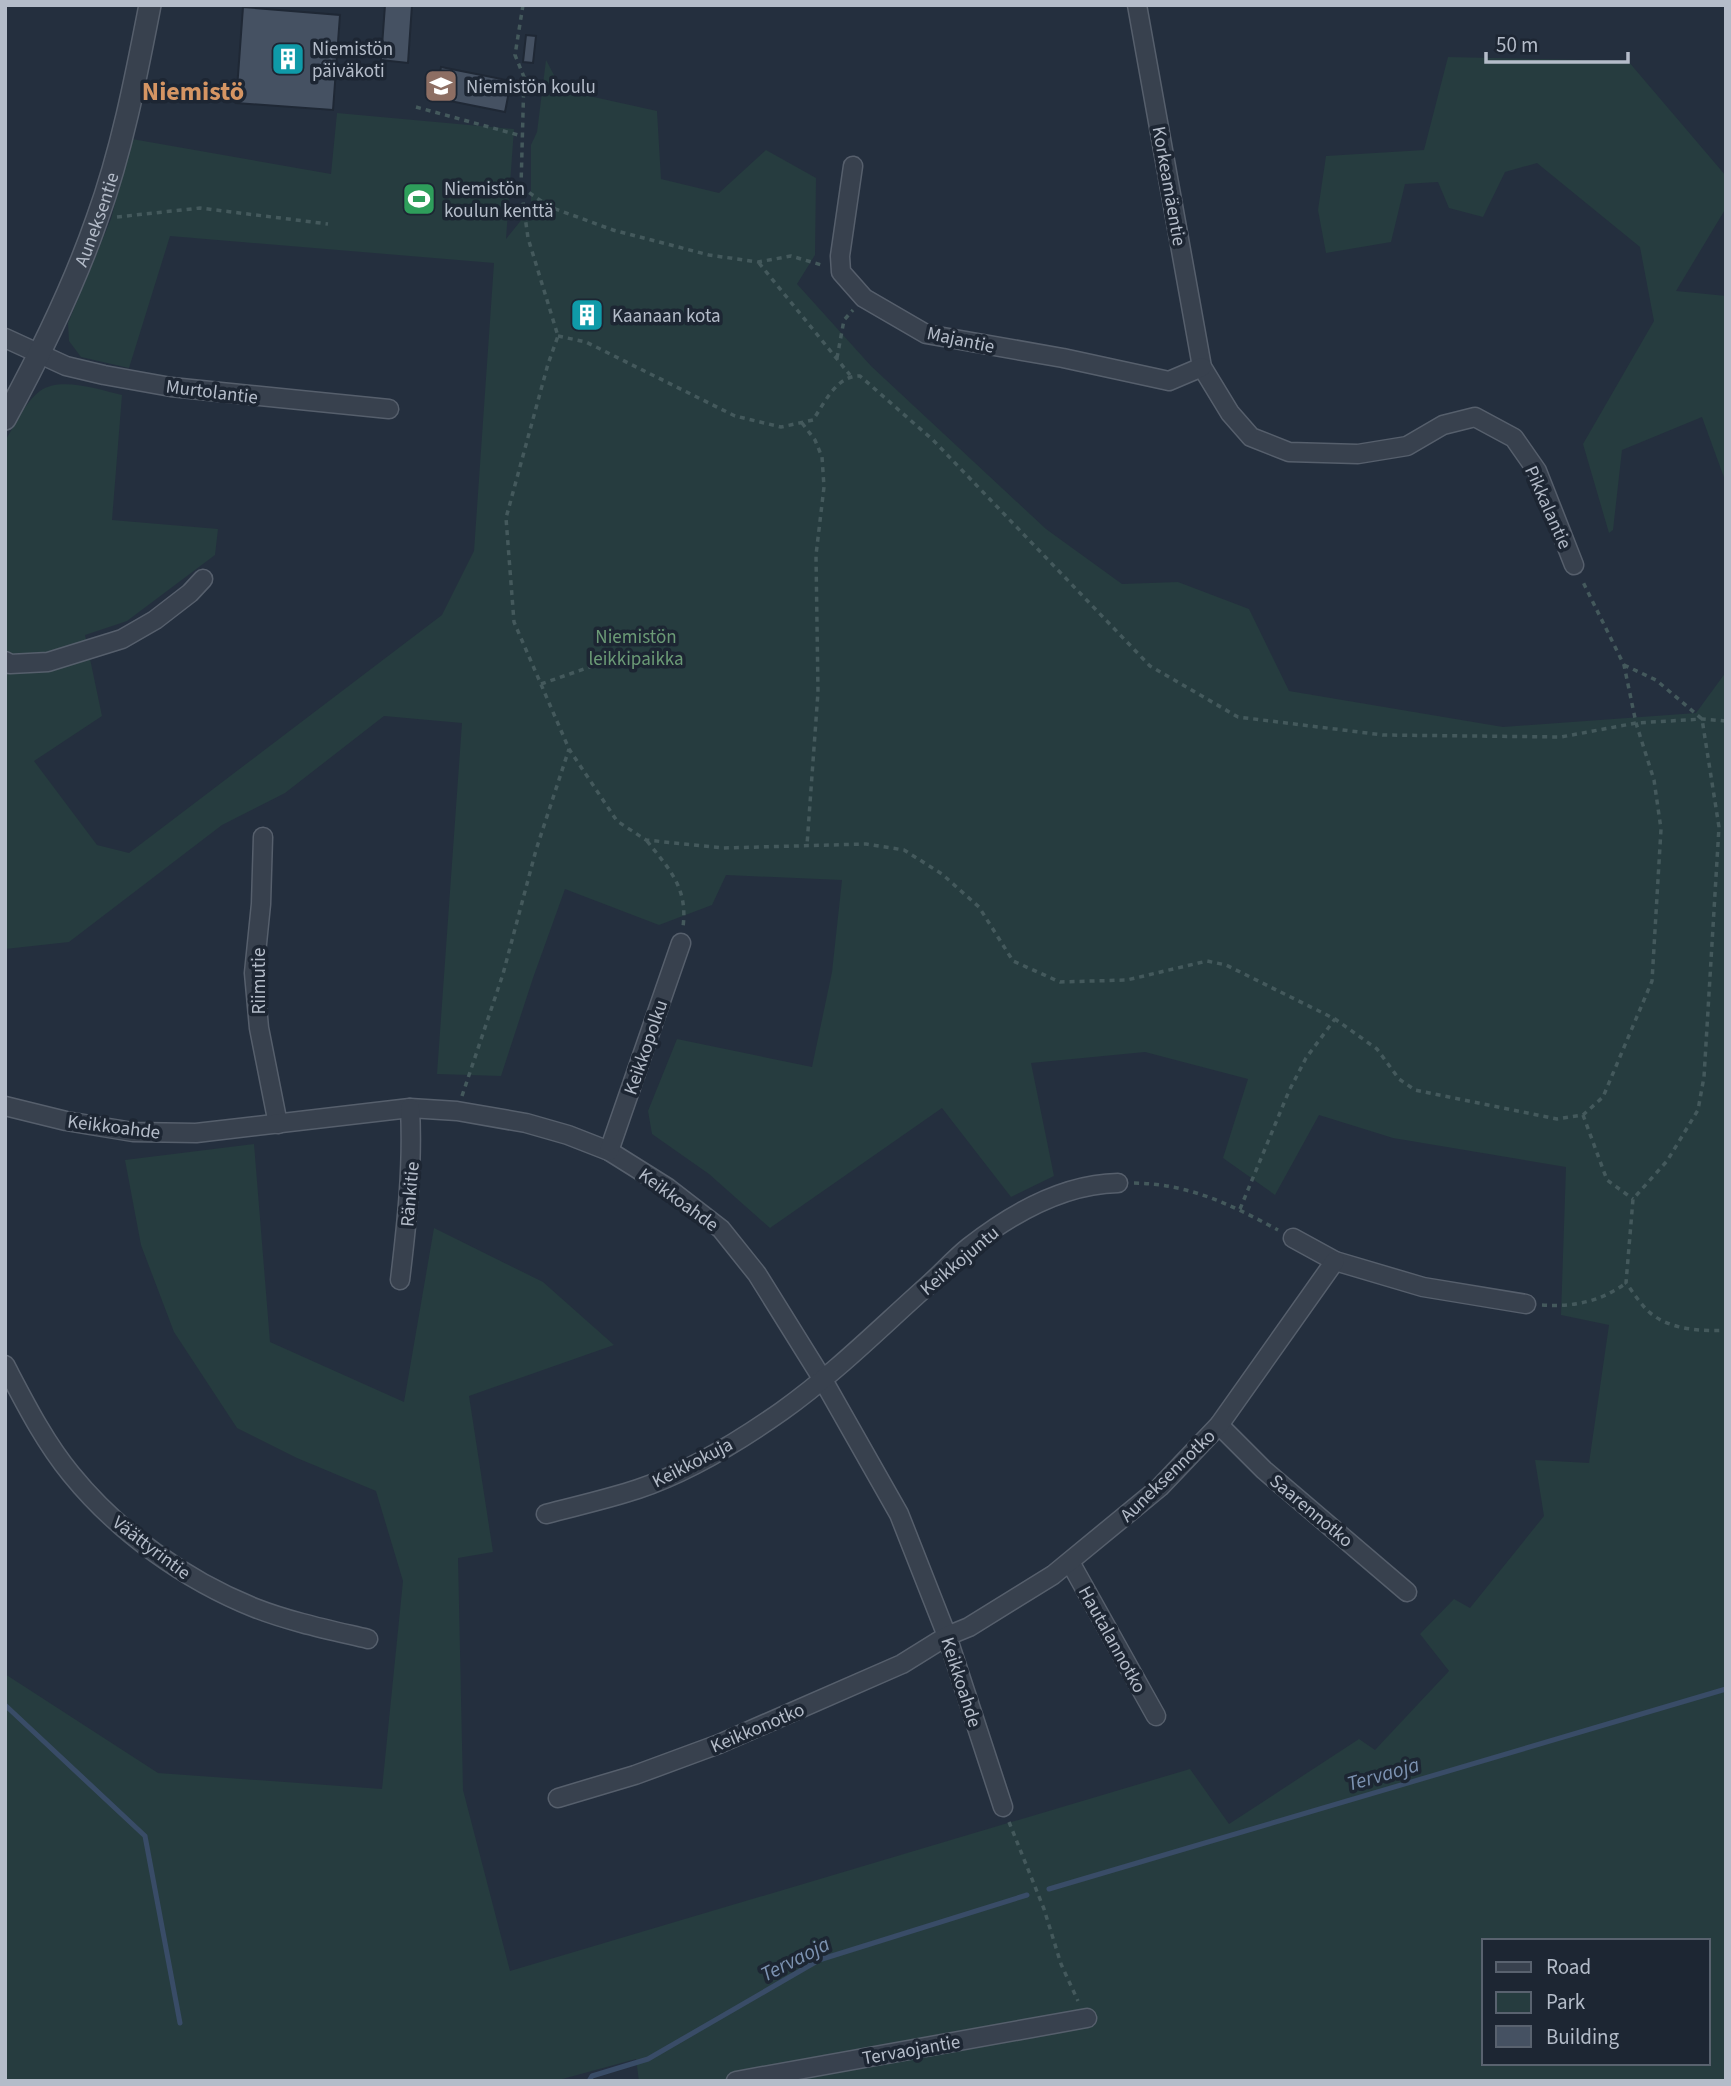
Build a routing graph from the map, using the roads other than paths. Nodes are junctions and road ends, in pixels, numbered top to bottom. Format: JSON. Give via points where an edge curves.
{"nodes":[{"id":1,"x":150,"y":5,"type":"edge"},
{"id":2,"x":1137,"y":5,"type":"edge"},
{"id":3,"x":853,"y":166,"type":"dead end"},
{"id":4,"x":5,"y":338,"type":"edge"},
{"id":5,"x":40,"y":353,"type":"junction"},
{"id":6,"x":1202,"y":367,"type":"junction"},
{"id":7,"x":389,"y":409,"type":"dead end"},
{"id":8,"x":5,"y":419,"type":"edge"},
{"id":9,"x":1574,"y":565,"type":"road end"},
{"id":10,"x":203,"y":579,"type":"dead end"},
{"id":11,"x":5,"y":662,"type":"edge"},
{"id":12,"x":263,"y":837,"type":"dead end"},
{"id":13,"x":681,"y":943,"type":"road end"},
{"id":14,"x":5,"y":1106,"type":"edge"},
{"id":15,"x":410,"y":1108,"type":"junction"},
{"id":16,"x":278,"y":1124,"type":"junction"},
{"id":17,"x":609,"y":1151,"type":"junction"},
{"id":18,"x":1118,"y":1183,"type":"road end"},
{"id":19,"x":1293,"y":1238,"type":"road end"},
{"id":20,"x":1335,"y":1261,"type":"junction"},
{"id":21,"x":400,"y":1280,"type":"dead end"},
{"id":22,"x":1526,"y":1304,"type":"road end"},
{"id":23,"x":5,"y":1365,"type":"edge"},
{"id":24,"x":823,"y":1380,"type":"junction"},
{"id":25,"x":1219,"y":1425,"type":"junction"},
{"id":26,"x":546,"y":1514,"type":"dead end"},
{"id":27,"x":1070,"y":1562,"type":"junction"},
{"id":28,"x":1407,"y":1592,"type":"dead end"},
{"id":29,"x":947,"y":1636,"type":"junction"},
{"id":30,"x":368,"y":1639,"type":"dead end"},
{"id":31,"x":1156,"y":1716,"type":"dead end"},
{"id":32,"x":558,"y":1798,"type":"dead end"},
{"id":33,"x":1003,"y":1807,"type":"road end"},
{"id":34,"x":1087,"y":2018,"type":"road end"},
{"id":35,"x":736,"y":2081,"type":"edge"}],
"edges":[{"from":1,"to":5,"type":"street","name":"Auneksentie","via":[[121,137],[97,219]]},
{"from":2,"to":6,"type":"street","name":"Korkeamäentie"},
{"from":3,"to":6,"type":"street","name":"Majantie","via":[[841,272],[864,298],[926,334],[1169,381]]},
{"from":4,"to":5,"type":"street","name":"Murtolantie"},
{"from":5,"to":7,"type":"street","name":"Murtolantie","via":[[66,366],[171,387]]},
{"from":5,"to":8,"type":"street","name":"Auneksentie"},
{"from":6,"to":9,"type":"street","name":"Pikkalantie","via":[[1230,414],[1251,437],[1289,452],[1358,454],[1407,446],[1443,425],[1475,416],[1514,438],[1537,471]]},
{"from":10,"to":11,"type":"street","via":[[155,620],[122,639],[48,662]]},
{"from":12,"to":16,"type":"street","name":"Riimutie","via":[[254,973],[259,1028]]},
{"from":13,"to":17,"type":"street","name":"Keikkopolku"},
{"from":14,"to":16,"type":"street","name":"Keikkoahde","via":[[134,1132],[196,1133]]},
{"from":15,"to":16,"type":"street","name":"Keikkoahde"},
{"from":15,"to":17,"type":"street","name":"Keikkoahde","via":[[526,1123]]},
{"from":15,"to":21,"type":"street","name":"Ränkitie","via":[[410,1200]]},
{"from":17,"to":24,"type":"street","name":"Keikkoahde","via":[[721,1229],[757,1274]]},
{"from":18,"to":24,"type":"street","name":"Keikkojuntu","via":[[1070,1191],[1004,1223],[969,1247]]},
{"from":19,"to":20,"type":"street"},
{"from":20,"to":22,"type":"street","via":[[1423,1287]]},
{"from":20,"to":25,"type":"street","name":"Auneksennotko"},
{"from":23,"to":30,"type":"street","name":"Väättyrintie","via":[[36,1424],[71,1475],[122,1527],[197,1581],[255,1608]]},
{"from":24,"to":26,"type":"street","name":"Keikkokuja","via":[[712,1456],[639,1489]]},
{"from":24,"to":29,"type":"street","name":"Keikkoahde","via":[[899,1514]]},
{"from":25,"to":27,"type":"street","name":"Auneksennotko","via":[[1160,1487]]},
{"from":25,"to":28,"type":"street","name":"Saarennotko","via":[[1264,1470]]},
{"from":27,"to":29,"type":"street","name":"Auneksennotko","via":[[969,1627]]},
{"from":27,"to":31,"type":"street","name":"Hautalannotko"},
{"from":29,"to":32,"type":"street","name":"Keikkonotko","via":[[902,1664],[719,1744]]},
{"from":29,"to":33,"type":"street","name":"Keikkoahde"},
{"from":34,"to":35,"type":"street","name":"Tervaojantie"}]}
